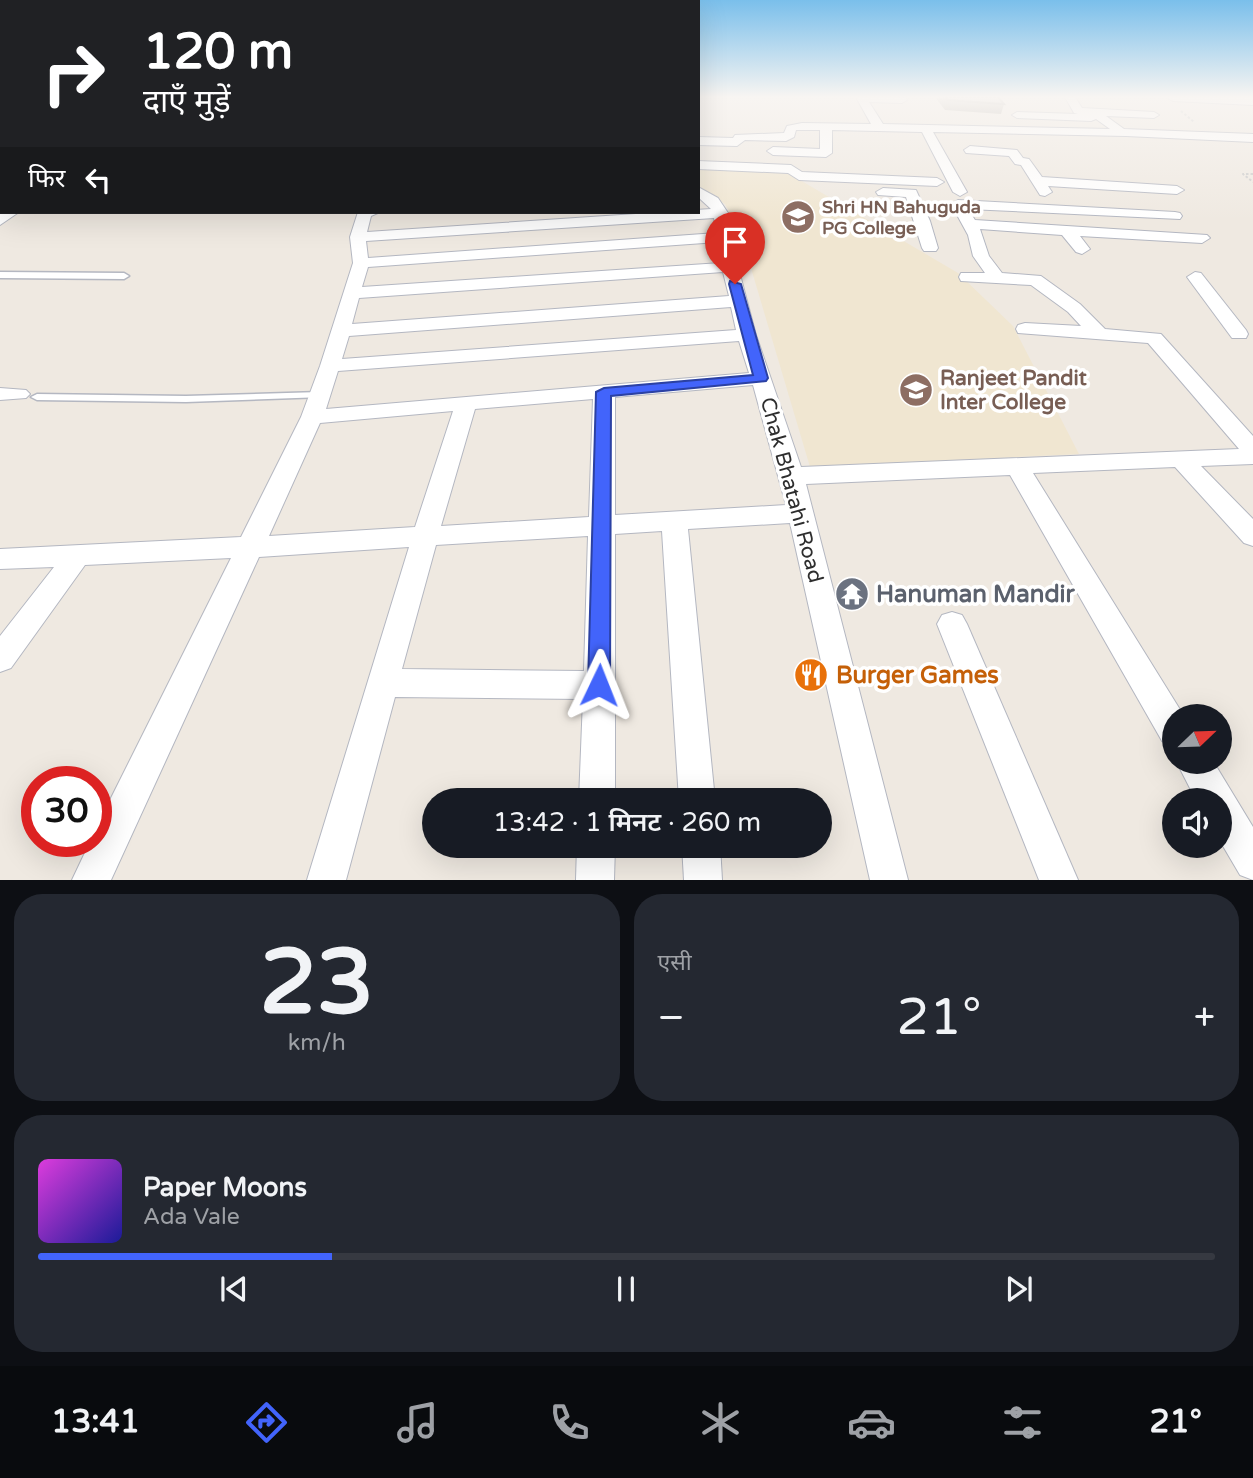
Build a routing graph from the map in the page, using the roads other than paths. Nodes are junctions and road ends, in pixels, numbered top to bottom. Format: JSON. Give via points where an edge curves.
{"nodes":[{"id":1,"x":739,"y":138,"type":"edge"},
{"id":2,"x":826,"y":138,"type":"edge"},
{"id":3,"x":931,"y":138,"type":"edge"},
{"id":4,"x":700,"y":141,"type":"edge"},
{"id":5,"x":970,"y":150,"type":"dead end"},
{"id":6,"x":773,"y":151,"type":"dead end"},
{"id":7,"x":843,"y":164,"type":"dead end"},
{"id":8,"x":700,"y":165,"type":"edge"},
{"id":9,"x":915,"y":168,"type":"dead end"},
{"id":10,"x":948,"y":169,"type":"junction"},
{"id":11,"x":1080,"y":169,"type":"dead end"},
{"id":12,"x":1144,"y":177,"type":"dead end"},
{"id":13,"x":855,"y":178,"type":"junction"},
{"id":14,"x":1038,"y":181,"type":"junction"},
{"id":15,"x":937,"y":182,"type":"dead end"},
{"id":16,"x":1095,"y":185,"type":"junction"},
{"id":17,"x":1155,"y":189,"type":"junction"},
{"id":18,"x":1177,"y":190,"type":"dead end"},
{"id":19,"x":960,"y":192,"type":"dead end"},
{"id":20,"x":700,"y":193,"type":"edge"},
{"id":21,"x":1057,"y":209,"type":"junction"},
{"id":22,"x":1118,"y":213,"type":"junction"},
{"id":23,"x":364,"y":214,"type":"edge"},
{"id":24,"x":970,"y":224,"type":"junction"},
{"id":25,"x":723,"y":225,"type":"junction"},
{"id":26,"x":1067,"y":231,"type":"junction"},
{"id":27,"x":358,"y":237,"type":"junction"},
{"id":28,"x":1202,"y":238,"type":"dead end"},
{"id":29,"x":930,"y":248,"type":"dead end"},
{"id":30,"x":1082,"y":249,"type":"dead end"},
{"id":31,"x":361,"y":262,"type":"junction"},
{"id":32,"x":730,"y":267,"type":"junction"},
{"id":33,"x":0,"y":275,"type":"edge"},
{"id":34,"x":124,"y":276,"type":"dead end"},
{"id":35,"x":967,"y":277,"type":"dead end"},
{"id":36,"x":997,"y":278,"type":"junction"},
{"id":37,"x":1195,"y":278,"type":"dead end"},
{"id":38,"x":350,"y":293,"type":"junction"},
{"id":39,"x":739,"y":300,"type":"junction"},
{"id":40,"x":1025,"y":329,"type":"dead end"},
{"id":41,"x":340,"y":331,"type":"junction"},
{"id":42,"x":1098,"y":332,"type":"junction"},
{"id":43,"x":1240,"y":334,"type":"edge"},
{"id":44,"x":747,"y":335,"type":"junction"},
{"id":45,"x":330,"y":366,"type":"junction"},
{"id":46,"x":761,"y":378,"type":"junction"},
{"id":47,"x":604,"y":392,"type":"junction"},
{"id":48,"x":19,"y":395,"type":"edge"},
{"id":49,"x":466,"y":404,"type":"junction"},
{"id":50,"x":316,"y":406,"type":"junction"},
{"id":51,"x":1253,"y":450,"type":"edge"},
{"id":52,"x":1253,"y":456,"type":"edge"},
{"id":53,"x":1182,"y":460,"type":"junction"},
{"id":54,"x":1018,"y":468,"type":"junction"},
{"id":55,"x":792,"y":476,"type":"junction"},
{"id":56,"x":800,"y":513,"type":"junction"},
{"id":57,"x":674,"y":521,"type":"junction"},
{"id":58,"x":603,"y":525,"type":"junction"},
{"id":59,"x":423,"y":536,"type":"junction"},
{"id":60,"x":1253,"y":536,"type":"edge"},
{"id":61,"x":251,"y":547,"type":"junction"},
{"id":62,"x":78,"y":555,"type":"junction"},
{"id":63,"x":0,"y":559,"type":"edge"},
{"id":64,"x":951,"y":624,"type":"dead end"},
{"id":65,"x":0,"y":659,"type":"edge"},
{"id":66,"x":384,"y":683,"type":"junction"},
{"id":67,"x":599,"y":685,"type":"junction"},
{"id":68,"x":1162,"y":710,"type":"edge"},
{"id":69,"x":597,"y":788,"type":"edge"},
{"id":70,"x":696,"y":788,"type":"edge"},
{"id":71,"x":1232,"y":827,"type":"edge"},
{"id":72,"x":596,"y":858,"type":"edge"},
{"id":73,"x":702,"y":858,"type":"edge"},
{"id":74,"x":1253,"y":862,"type":"edge"},
{"id":75,"x":91,"y":880,"type":"edge"},
{"id":76,"x":326,"y":880,"type":"edge"},
{"id":77,"x":595,"y":880,"type":"edge"},
{"id":78,"x":703,"y":880,"type":"edge"},
{"id":79,"x":889,"y":880,"type":"edge"},
{"id":80,"x":1059,"y":880,"type":"edge"}],
"edges":[{"from":1,"to":4,"type":"street","via":[[737,142]]},
{"from":2,"to":6,"type":"street","via":[[826,153]]},
{"from":3,"to":10,"type":"street"},
{"from":5,"to":14,"type":"street","via":[[1013,153]]},
{"from":7,"to":13,"type":"street"},
{"from":8,"to":13,"type":"street","via":[[771,167],[791,169],[799,176]]},
{"from":9,"to":10,"type":"street"},
{"from":10,"to":19,"type":"street"},
{"from":11,"to":16,"type":"street"},
{"from":12,"to":17,"type":"street"},
{"from":13,"to":15,"type":"street"},
{"from":13,"to":29,"type":"street","via":[[863,191],[911,193]]},
{"from":14,"to":16,"type":"street"},
{"from":14,"to":21,"type":"street"},
{"from":16,"to":17,"type":"street"},
{"from":16,"to":22,"type":"street"},
{"from":17,"to":18,"type":"street"},
{"from":17,"to":22,"type":"street","via":[[1172,210]]},
{"from":20,"to":25,"type":"street","via":[[713,201]]},
{"from":21,"to":22,"type":"street"},
{"from":21,"to":24,"type":"street","via":[[958,204]]},
{"from":23,"to":27,"type":"street"},
{"from":24,"to":26,"type":"street"},
{"from":24,"to":36,"type":"street","via":[[981,256]]},
{"from":25,"to":27,"type":"street"},
{"from":25,"to":31,"type":"street"},
{"from":25,"to":32,"type":"street","name":"Chak Bhatahi Road"},
{"from":26,"to":28,"type":"street"},
{"from":26,"to":30,"type":"street"},
{"from":27,"to":31,"type":"street"},
{"from":31,"to":38,"type":"street"},
{"from":32,"to":38,"type":"street"},
{"from":32,"to":39,"type":"street","name":"Chak Bhatahi Road"},
{"from":33,"to":34,"type":"lane"},
{"from":35,"to":36,"type":"street"},
{"from":36,"to":42,"type":"street","via":[[1035,280]]},
{"from":37,"to":43,"type":"street"},
{"from":38,"to":41,"type":"street"},
{"from":39,"to":41,"type":"street"},
{"from":39,"to":44,"type":"street","name":"Chak Bhatahi Road"},
{"from":40,"to":42,"type":"street"},
{"from":41,"to":45,"type":"street"},
{"from":42,"to":51,"type":"street","via":[[1154,338]]},
{"from":44,"to":45,"type":"street"},
{"from":44,"to":46,"type":"street","name":"Chak Bhatahi Road"},
{"from":45,"to":50,"type":"street"},
{"from":46,"to":47,"type":"street"},
{"from":46,"to":55,"type":"street","name":"Chak Bhatahi Road"},
{"from":47,"to":49,"type":"street"},
{"from":47,"to":58,"type":"street"},
{"from":48,"to":50,"type":"lane"},
{"from":49,"to":50,"type":"street"},
{"from":49,"to":59,"type":"street"},
{"from":50,"to":61,"type":"street"},
{"from":52,"to":53,"type":"street"},
{"from":53,"to":54,"type":"street"},
{"from":53,"to":60,"type":"street"},
{"from":54,"to":55,"type":"street"},
{"from":54,"to":68,"type":"street"},
{"from":55,"to":56,"type":"street","name":"Chak Bhatahi Road"},
{"from":56,"to":57,"type":"street"},
{"from":56,"to":79,"type":"street","name":"Chak Bhatahi Road"},
{"from":57,"to":58,"type":"street"},
{"from":57,"to":70,"type":"street"},
{"from":58,"to":59,"type":"street"},
{"from":58,"to":67,"type":"street"},
{"from":59,"to":61,"type":"street"},
{"from":59,"to":66,"type":"street"},
{"from":61,"to":62,"type":"street"},
{"from":61,"to":75,"type":"street"},
{"from":62,"to":63,"type":"street"},
{"from":62,"to":65,"type":"street"},
{"from":64,"to":80,"type":"street"},
{"from":66,"to":67,"type":"street"},
{"from":66,"to":76,"type":"street"},
{"from":67,"to":69,"type":"street"},
{"from":71,"to":74,"type":"street"},
{"from":72,"to":77,"type":"street"},
{"from":73,"to":78,"type":"street"}]}
